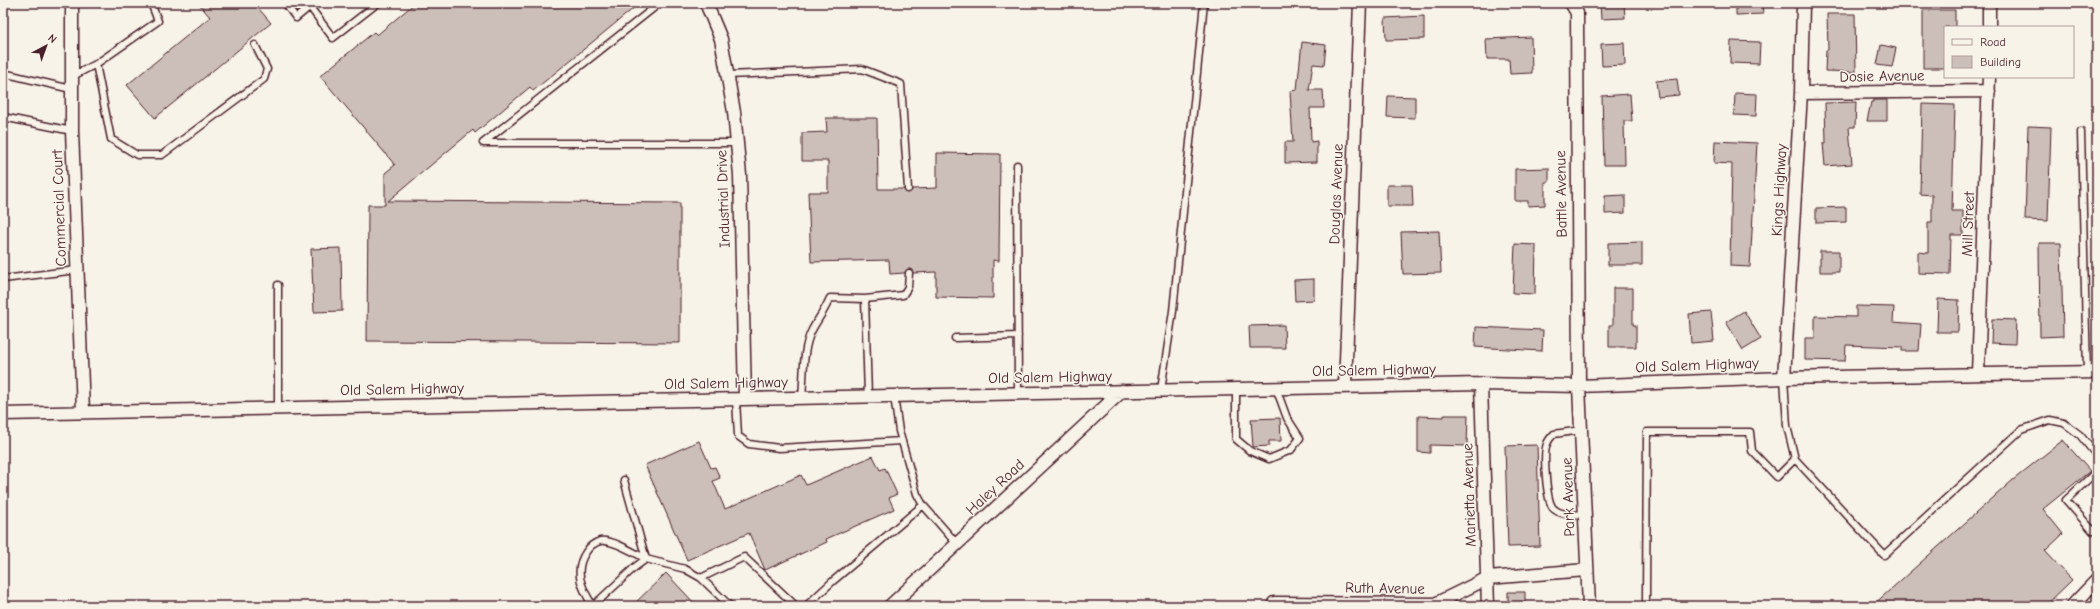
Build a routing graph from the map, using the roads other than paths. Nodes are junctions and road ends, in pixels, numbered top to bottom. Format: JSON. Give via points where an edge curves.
{"nodes":[{"id":1,"x":72,"y":3,"type":"edge"},
{"id":2,"x":151,"y":3,"type":"edge"},
{"id":3,"x":286,"y":3,"type":"edge"},
{"id":4,"x":378,"y":3,"type":"edge"},
{"id":5,"x":660,"y":3,"type":"edge"},
{"id":6,"x":706,"y":3,"type":"edge"},
{"id":7,"x":1204,"y":3,"type":"edge"},
{"id":8,"x":1360,"y":3,"type":"edge"},
{"id":9,"x":1571,"y":3,"type":"edge"},
{"id":10,"x":1803,"y":3,"type":"edge"},
{"id":11,"x":1989,"y":3,"type":"edge"},
{"id":12,"x":312,"y":5,"type":"edge"},
{"id":13,"x":1989,"y":26,"type":"edge"},
{"id":14,"x":255,"y":45,"type":"dead end"},
{"id":15,"x":96,"y":64,"type":"junction"},
{"id":16,"x":3,"y":73,"type":"edge"},
{"id":17,"x":728,"y":75,"type":"junction"},
{"id":18,"x":1989,"y":78,"type":"edge"},
{"id":19,"x":71,"y":83,"type":"junction"},
{"id":20,"x":1988,"y":91,"type":"junction"},
{"id":21,"x":1800,"y":93,"type":"junction"},
{"id":22,"x":3,"y":117,"type":"edge"},
{"id":23,"x":72,"y":131,"type":"junction"},
{"id":24,"x":2082,"y":132,"type":"dead end"},
{"id":25,"x":737,"y":143,"type":"junction"},
{"id":26,"x":1017,"y":165,"type":"dead end"},
{"id":27,"x":908,"y":189,"type":"dead end"},
{"id":28,"x":77,"y":270,"type":"junction"},
{"id":29,"x":909,"y":273,"type":"dead end"},
{"id":30,"x":3,"y":279,"type":"edge"},
{"id":31,"x":278,"y":285,"type":"dead end"},
{"id":32,"x":865,"y":299,"type":"junction"},
{"id":33,"x":1018,"y":336,"type":"junction"},
{"id":34,"x":955,"y":338,"type":"dead end"},
{"id":35,"x":2092,"y":372,"type":"edge"},
{"id":36,"x":1978,"y":373,"type":"junction"},
{"id":37,"x":1784,"y":378,"type":"junction"},
{"id":38,"x":1481,"y":384,"type":"junction"},
{"id":39,"x":1345,"y":386,"type":"junction"},
{"id":40,"x":1579,"y":386,"type":"junction"},
{"id":41,"x":1276,"y":388,"type":"junction"},
{"id":42,"x":1236,"y":389,"type":"junction"},
{"id":43,"x":1161,"y":390,"type":"junction"},
{"id":44,"x":1122,"y":391,"type":"junction"},
{"id":45,"x":1018,"y":393,"type":"junction"},
{"id":46,"x":868,"y":396,"type":"junction"},
{"id":47,"x":894,"y":396,"type":"junction"},
{"id":48,"x":802,"y":398,"type":"junction"},
{"id":49,"x":741,"y":399,"type":"junction"},
{"id":50,"x":278,"y":408,"type":"junction"},
{"id":51,"x":83,"y":411,"type":"junction"},
{"id":52,"x":3,"y":414,"type":"edge"},
{"id":53,"x":1581,"y":430,"type":"junction"},
{"id":54,"x":902,"y":441,"type":"junction"},
{"id":55,"x":2097,"y":456,"type":"edge"},
{"id":56,"x":1795,"y":459,"type":"junction"},
{"id":57,"x":2097,"y":471,"type":"edge"},
{"id":58,"x":624,"y":480,"type":"dead end"},
{"id":59,"x":923,"y":505,"type":"junction"},
{"id":60,"x":1585,"y":515,"type":"junction"},
{"id":61,"x":2097,"y":528,"type":"edge"},
{"id":62,"x":957,"y":544,"type":"junction"},
{"id":63,"x":646,"y":559,"type":"junction"},
{"id":64,"x":1586,"y":570,"type":"junction"},
{"id":65,"x":701,"y":578,"type":"junction"},
{"id":66,"x":1488,"y":578,"type":"junction"},
{"id":67,"x":2097,"y":580,"type":"edge"},
{"id":68,"x":1646,"y":600,"type":"dead end"},
{"id":69,"x":1274,"y":603,"type":"dead end"},
{"id":70,"x":593,"y":606,"type":"edge"},
{"id":71,"x":730,"y":606,"type":"edge"},
{"id":72,"x":796,"y":606,"type":"edge"},
{"id":73,"x":806,"y":606,"type":"edge"},
{"id":74,"x":890,"y":606,"type":"edge"},
{"id":75,"x":1488,"y":606,"type":"edge"},
{"id":76,"x":1589,"y":606,"type":"edge"},
{"id":77,"x":2072,"y":606,"type":"edge"}],
"edges":[{"from":1,"to":19,"type":"street","name":"Commercial Court"},
{"from":2,"to":15,"type":"lane","via":[[158,22]]},
{"from":3,"to":12,"type":"lane","via":[[296,18]]},
{"from":4,"to":12,"type":"lane","via":[[333,38]]},
{"from":5,"to":25,"type":"lane","via":[[483,143]]},
{"from":6,"to":17,"type":"street","name":"Industrial Drive","via":[[721,39]]},
{"from":7,"to":43,"type":"lane","via":[[1173,311]]},
{"from":8,"to":39,"type":"street","name":"Douglas Avenue"},
{"from":9,"to":40,"type":"street","name":"Battle Avenue","via":[[1577,13]]},
{"from":10,"to":21,"type":"street","name":"Kings Highway"},
{"from":11,"to":13,"type":"street"},
{"from":14,"to":15,"type":"lane","via":[[267,69],[264,79],[162,155],[137,155],[111,139]]},
{"from":15,"to":19,"type":"lane"},
{"from":16,"to":19,"type":"lane"},
{"from":17,"to":25,"type":"street","name":"Industrial Drive"},
{"from":17,"to":27,"type":"lane","via":[[862,69],[902,84]]},
{"from":18,"to":20,"type":"street","name":"Mill Street"},
{"from":19,"to":23,"type":"street","name":"Commercial Court"},
{"from":20,"to":21,"type":"street","name":"Dosie Avenue"},
{"from":20,"to":36,"type":"street","name":"Mill Street"},
{"from":21,"to":37,"type":"street","name":"Kings Highway"},
{"from":22,"to":23,"type":"lane"},
{"from":23,"to":28,"type":"street","name":"Commercial Court"},
{"from":24,"to":35,"type":"lane"},
{"from":25,"to":49,"type":"street","name":"Industrial Drive","via":[[740,175]]},
{"from":26,"to":33,"type":"lane"},
{"from":28,"to":30,"type":"lane"},
{"from":28,"to":51,"type":"street","name":"Commercial Court"},
{"from":29,"to":32,"type":"lane","via":[[908,287],[903,295]]},
{"from":31,"to":50,"type":"lane"},
{"from":32,"to":46,"type":"lane"},
{"from":32,"to":48,"type":"lane","via":[[830,298],[812,331],[807,348]]},
{"from":33,"to":34,"type":"lane"},
{"from":33,"to":45,"type":"lane"},
{"from":35,"to":36,"type":"street","name":"Old Salem Highway"},
{"from":36,"to":37,"type":"street","name":"Old Salem Highway"},
{"from":37,"to":40,"type":"street","name":"Old Salem Highway"},
{"from":37,"to":56,"type":"lane","via":[[1787,426]]},
{"from":38,"to":39,"type":"street","name":"Old Salem Highway"},
{"from":38,"to":40,"type":"street","name":"Old Salem Highway"},
{"from":38,"to":66,"type":"street","name":"Marietta Avenue"},
{"from":39,"to":41,"type":"street","name":"Old Salem Highway"},
{"from":40,"to":53,"type":"street","name":"Park Avenue"},
{"from":41,"to":42,"type":"street","name":"Old Salem Highway"},
{"from":41,"to":42,"type":"lane","via":[[1287,418],[1300,438],[1291,450],[1269,459],[1250,451],[1236,439]]},
{"from":42,"to":43,"type":"street","name":"Old Salem Highway"},
{"from":43,"to":44,"type":"street","name":"Old Salem Highway"},
{"from":44,"to":45,"type":"street","name":"Old Salem Highway"},
{"from":44,"to":62,"type":"street","name":"Haley Road"},
{"from":45,"to":47,"type":"street","name":"Old Salem Highway"},
{"from":46,"to":47,"type":"street","name":"Old Salem Highway"},
{"from":46,"to":48,"type":"street","name":"Old Salem Highway"},
{"from":47,"to":54,"type":"lane"},
{"from":48,"to":49,"type":"street","name":"Old Salem Highway"},
{"from":49,"to":50,"type":"street","name":"Old Salem Highway"},
{"from":49,"to":54,"type":"lane","via":[[738,436],[749,444],[779,448]]},
{"from":50,"to":51,"type":"street","name":"Old Salem Highway"},
{"from":51,"to":52,"type":"street","name":"Old Salem Highway"},
{"from":53,"to":60,"type":"street","name":"Park Avenue"},
{"from":53,"to":60,"type":"lane","via":[[1554,434],[1546,445],[1546,484],[1548,500],[1553,508],[1561,513]]},
{"from":54,"to":59,"type":"lane","via":[[917,494]]},
{"from":55,"to":56,"type":"lane","via":[[2080,435],[2064,423],[2050,420],[2021,430],[1884,555]]},
{"from":56,"to":68,"type":"lane","via":[[1777,477],[1752,451],[1750,432],[1647,432]]},
{"from":57,"to":61,"type":"lane","via":[[2066,500],[2093,531]]},
{"from":58,"to":63,"type":"lane"},
{"from":59,"to":62,"type":"lane"},
{"from":59,"to":73,"type":"lane"},
{"from":60,"to":64,"type":"street","name":"Park Avenue"},
{"from":62,"to":74,"type":"street","name":"Haley Road"},
{"from":63,"to":65,"type":"lane","via":[[685,569]]},
{"from":63,"to":70,"type":"lane"},
{"from":63,"to":70,"type":"lane","via":[[617,544],[601,541],[590,547],[581,559],[579,573],[585,593]]},
{"from":64,"to":66,"type":"street","name":"Ruth Avenue"},
{"from":64,"to":76,"type":"street","name":"Park Avenue"},
{"from":65,"to":71,"type":"lane"},
{"from":65,"to":72,"type":"lane","via":[[744,557]]},
{"from":66,"to":69,"type":"street","name":"Ruth Avenue","via":[[1435,604]]},
{"from":66,"to":75,"type":"street","name":"Marietta Avenue"},
{"from":67,"to":77,"type":"street"}]}
